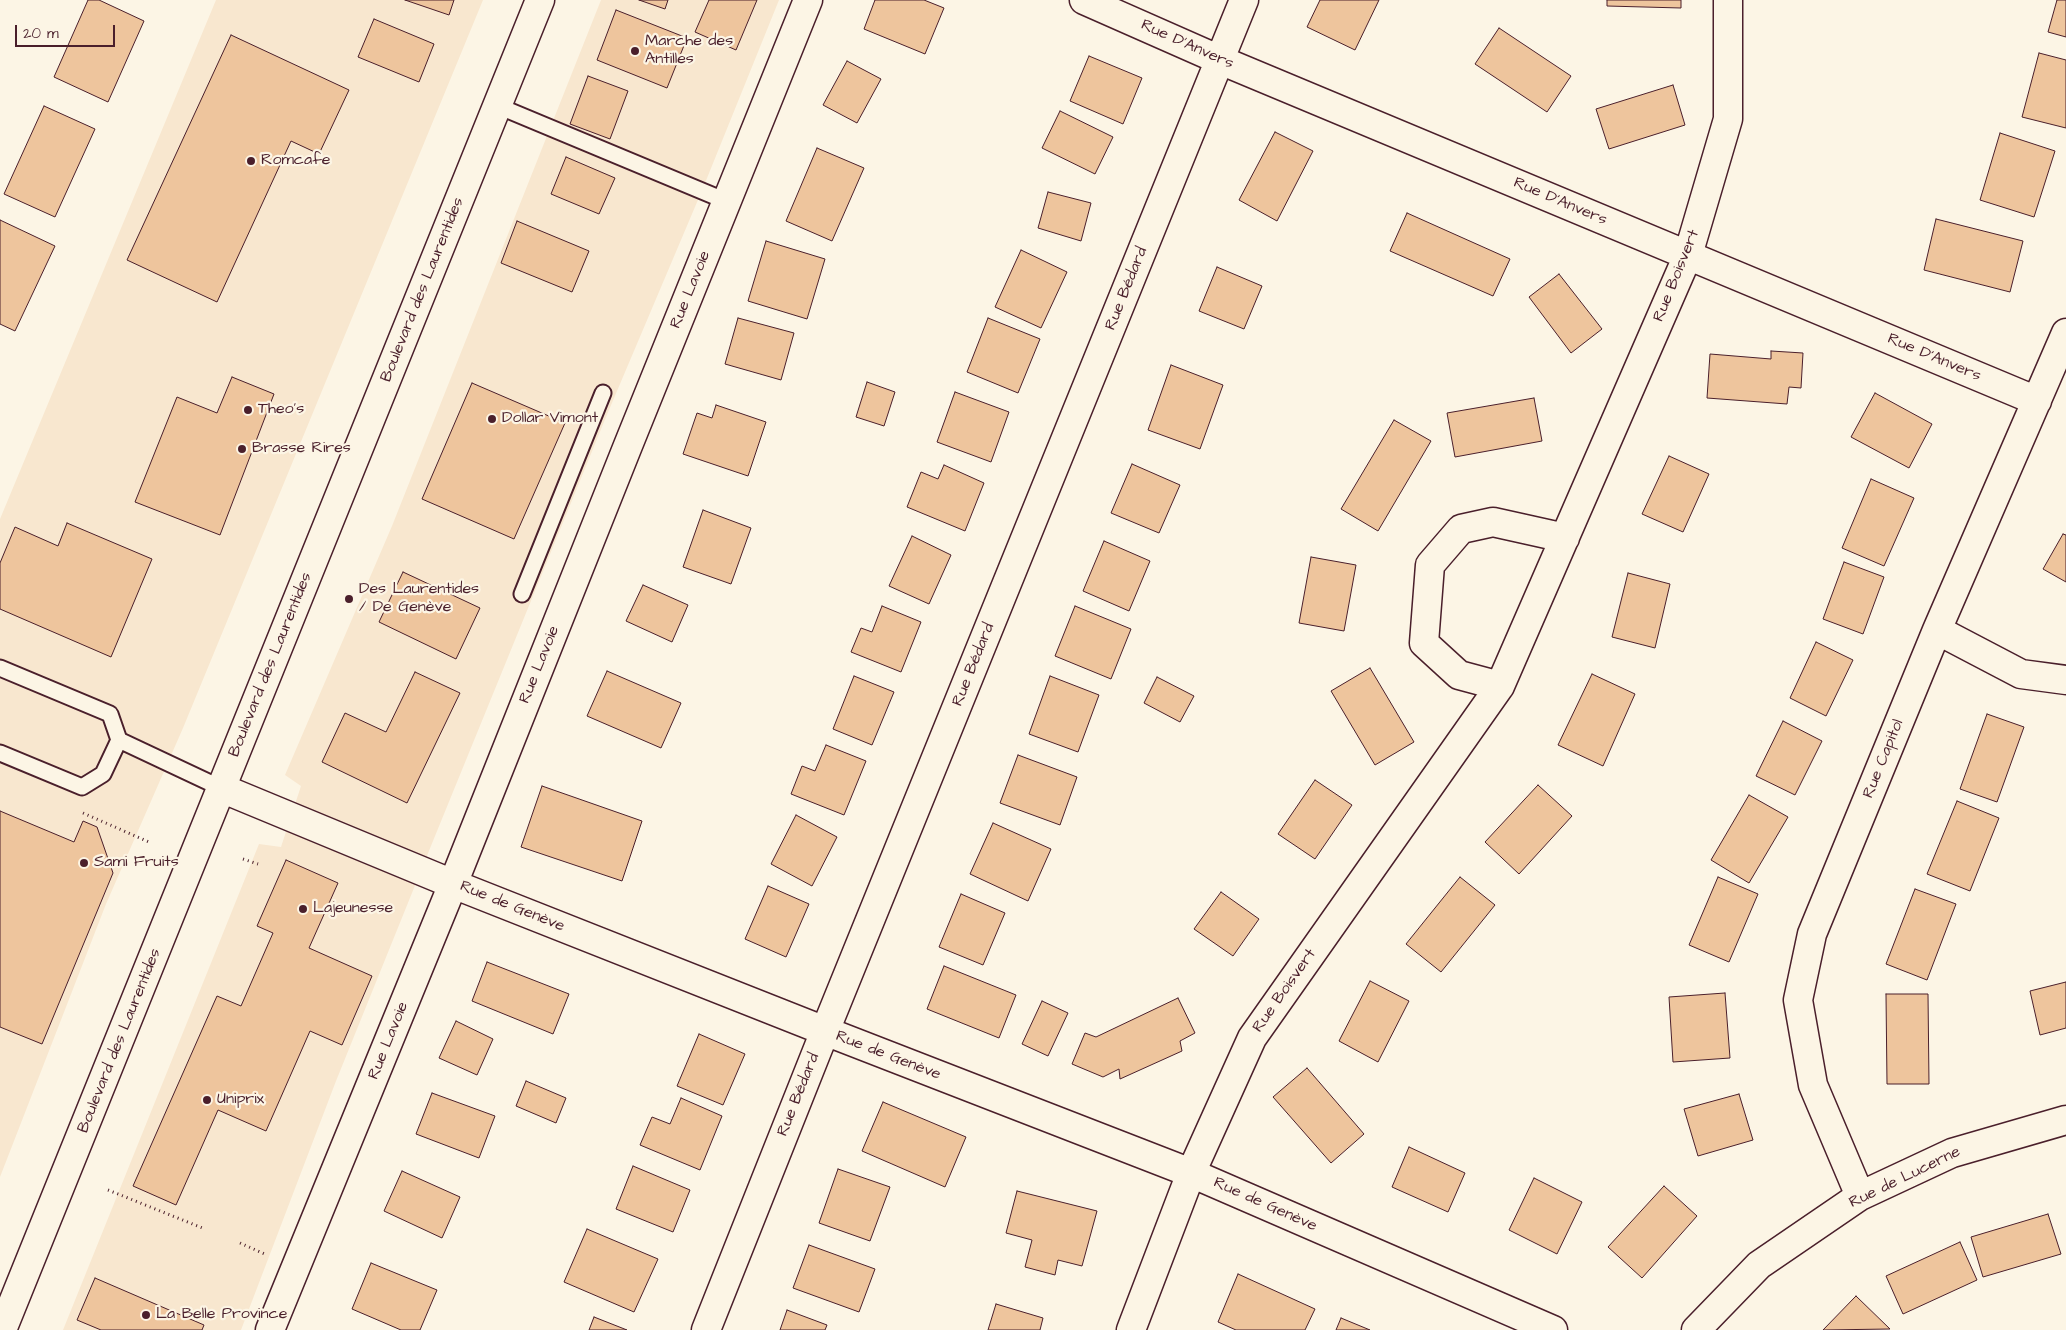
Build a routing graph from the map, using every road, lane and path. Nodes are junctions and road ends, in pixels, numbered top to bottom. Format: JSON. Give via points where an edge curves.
{"nodes":[{"id":1,"x":540,"y":0,"type":"edge"},
{"id":2,"x":808,"y":0,"type":"edge"},
{"id":3,"x":1084,"y":0,"type":"edge"},
{"id":4,"x":1244,"y":0,"type":"edge"},
{"id":5,"x":1728,"y":0,"type":"edge"},
{"id":6,"x":1220,"y":60,"type":"junction"},
{"id":7,"x":498,"y":106,"type":"junction"},
{"id":8,"x":726,"y":201,"type":"junction"},
{"id":9,"x":1688,"y":255,"type":"junction"},
{"id":10,"x":2066,"y":333,"type":"edge"},
{"id":11,"x":603,"y":393,"type":"dead end"},
{"id":12,"x":2037,"y":401,"type":"junction"},
{"id":13,"x":1564,"y":538,"type":"junction"},
{"id":14,"x":522,"y":594,"type":"dead end"},
{"id":15,"x":1937,"y":630,"type":"junction"},
{"id":16,"x":0,"y":668,"type":"edge"},
{"id":17,"x":2066,"y":680,"type":"edge"},
{"id":18,"x":1500,"y":686,"type":"junction"},
{"id":19,"x":119,"y":740,"type":"junction"},
{"id":20,"x":0,"y":753,"type":"edge"},
{"id":21,"x":221,"y":788,"type":"junction"},
{"id":22,"x":81,"y":812,"type":"dead end"},
{"id":23,"x":149,"y":842,"type":"dead end"},
{"id":24,"x":243,"y":859,"type":"dead end"},
{"id":25,"x":258,"y":864,"type":"dead end"},
{"id":26,"x":453,"y":884,"type":"junction"},
{"id":27,"x":825,"y":1031,"type":"junction"},
{"id":28,"x":2066,"y":1120,"type":"edge"},
{"id":29,"x":1191,"y":1173,"type":"junction"},
{"id":30,"x":108,"y":1190,"type":"dead end"},
{"id":31,"x":1860,"y":1196,"type":"junction"},
{"id":32,"x":205,"y":1229,"type":"dead end"},
{"id":33,"x":240,"y":1243,"type":"dead end"},
{"id":34,"x":275,"y":1258,"type":"dead end"},
{"id":35,"x":2,"y":1330,"type":"edge"},
{"id":36,"x":270,"y":1330,"type":"edge"},
{"id":37,"x":706,"y":1330,"type":"edge"},
{"id":38,"x":1131,"y":1330,"type":"edge"},
{"id":39,"x":1553,"y":1330,"type":"edge"},
{"id":40,"x":1696,"y":1330,"type":"edge"}],
"edges":[{"from":1,"to":7,"type":"street","name":"Boulevard des Laurentides"},
{"from":2,"to":8,"type":"street","name":"Rue Lavoie"},
{"from":3,"to":6,"type":"street","name":"Rue D'Anvers"},
{"from":4,"to":6,"type":"street","name":"Rue Bédard"},
{"from":5,"to":9,"type":"street","name":"Rue Boisvert","via":[[1728,119]]},
{"from":6,"to":9,"type":"street","name":"Rue D'Anvers"},
{"from":6,"to":27,"type":"street","name":"Rue Bédard"},
{"from":7,"to":8,"type":"lane"},
{"from":7,"to":21,"type":"street","name":"Boulevard des Laurentides"},
{"from":8,"to":26,"type":"street","name":"Rue Lavoie"},
{"from":9,"to":12,"type":"street","name":"Rue D'Anvers"},
{"from":9,"to":13,"type":"street","name":"Rue Boisvert"},
{"from":10,"to":12,"type":"street","name":"Rue Capitol"},
{"from":11,"to":14,"type":"lane"},
{"from":12,"to":15,"type":"street","name":"Rue Capitol"},
{"from":13,"to":18,"type":"street","name":"Rue Boisvert"},
{"from":13,"to":18,"type":"street","via":[[1493,522],[1462,529],[1430,565],[1424,644],[1459,675]]},
{"from":15,"to":17,"type":"street","via":[[2021,674]]},
{"from":15,"to":31,"type":"street","name":"Rue Capitol","via":[[1812,934],[1798,1000],[1813,1085]]},
{"from":16,"to":19,"type":"lane","via":[[110,714]]},
{"from":18,"to":29,"type":"street","name":"Rue Boisvert","via":[[1252,1038]]},
{"from":19,"to":20,"type":"lane","via":[[102,774],[82,787]]},
{"from":19,"to":21,"type":"lane"},
{"from":21,"to":26,"type":"street","name":"Rue de Genève"},
{"from":21,"to":35,"type":"street","name":"Boulevard des Laurentides"},
{"from":22,"to":23,"type":"path"},
{"from":24,"to":25,"type":"path"},
{"from":26,"to":27,"type":"street","name":"Rue de Genève"},
{"from":26,"to":36,"type":"street","name":"Rue Lavoie"},
{"from":27,"to":29,"type":"street","name":"Rue de Genève"},
{"from":27,"to":37,"type":"street","name":"Rue Bédard"},
{"from":28,"to":31,"type":"street","name":"Rue de Lucerne","via":[[1952,1153]]},
{"from":29,"to":38,"type":"street","name":"Rue Boisvert"},
{"from":29,"to":39,"type":"street","name":"Rue de Genève"},
{"from":30,"to":32,"type":"path"},
{"from":31,"to":40,"type":"street","name":"Rue de Lucerne","via":[[1759,1265]]},
{"from":33,"to":34,"type":"path"}]}
